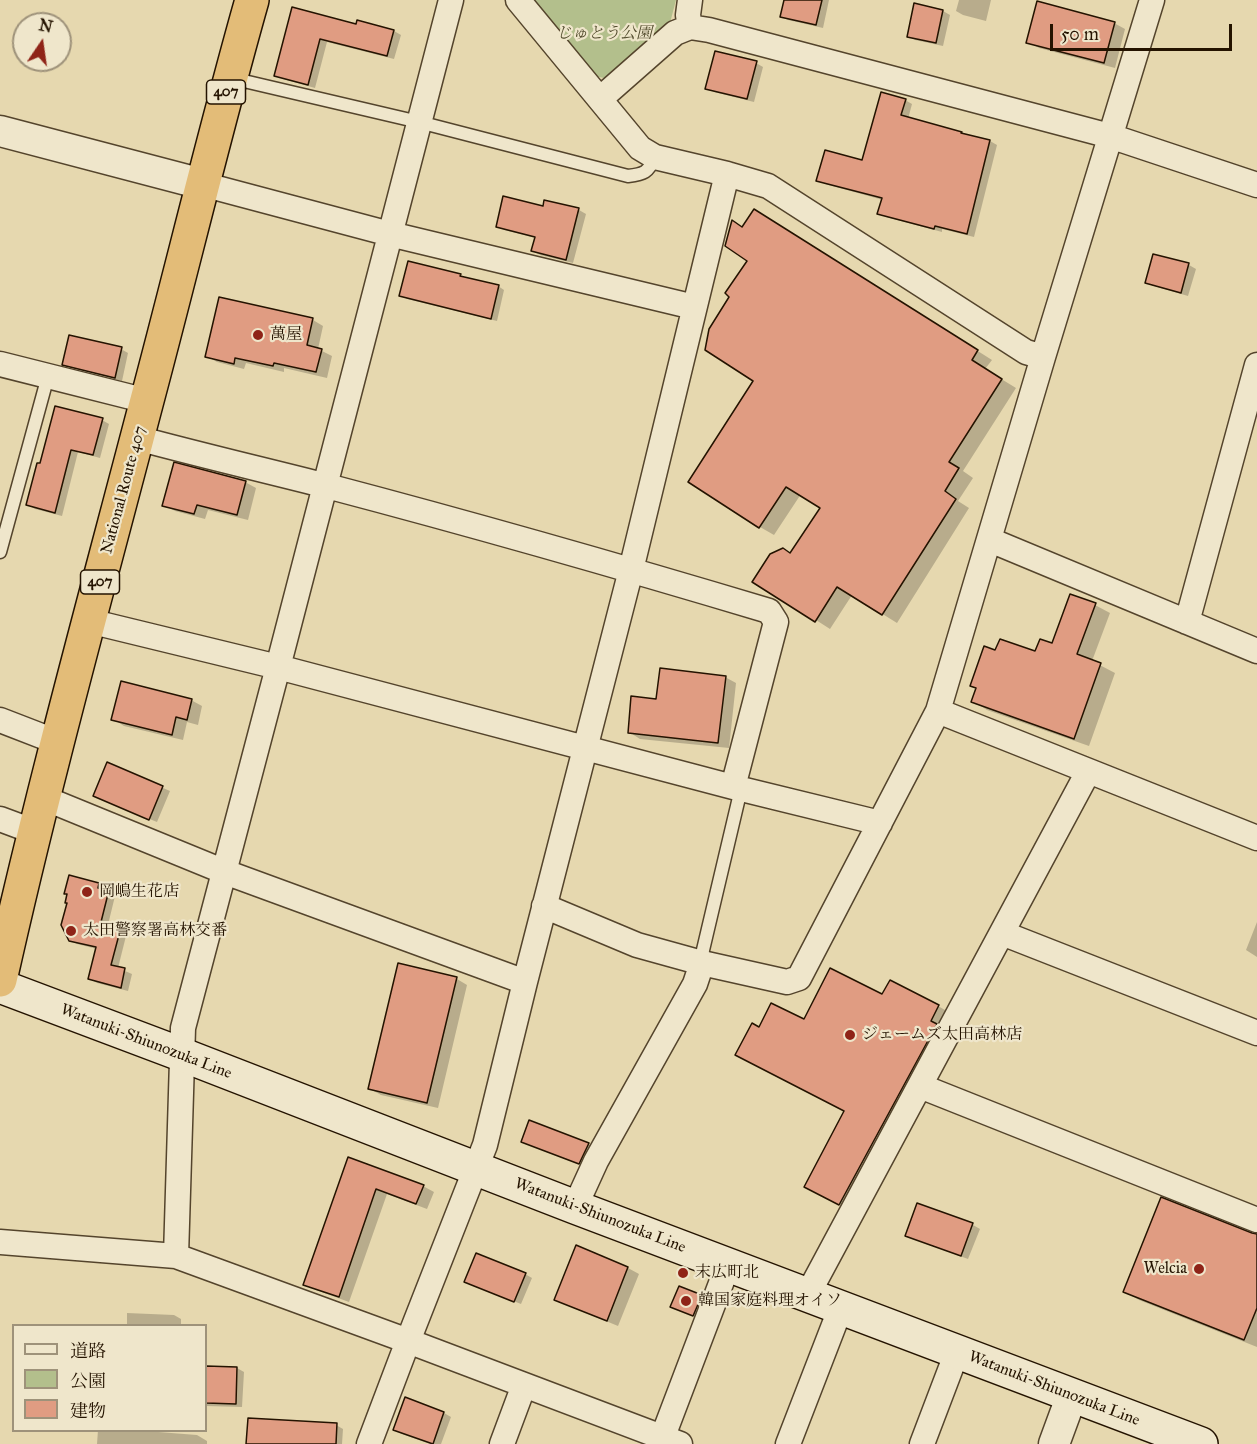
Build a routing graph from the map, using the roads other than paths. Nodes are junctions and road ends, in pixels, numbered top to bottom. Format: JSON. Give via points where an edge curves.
{"nodes":[{"id":1,"x":252,"y":0,"type":"edge"},
{"id":2,"x":451,"y":0,"type":"edge"},
{"id":3,"x":518,"y":0,"type":"edge"},
{"id":4,"x":690,"y":0,"type":"edge"},
{"id":5,"x":1152,"y":0,"type":"edge"},
{"id":6,"x":690,"y":27,"type":"junction"},
{"id":7,"x":230,"y":78,"type":"junction"},
{"id":8,"x":600,"y":99,"type":"junction"},
{"id":9,"x":418,"y":122,"type":"junction"},
{"id":10,"x":0,"y":131,"type":"edge"},
{"id":11,"x":1110,"y":136,"type":"junction"},
{"id":12,"x":655,"y":157,"type":"junction"},
{"id":13,"x":727,"y":174,"type":"junction"},
{"id":14,"x":202,"y":184,"type":"junction"},
{"id":15,"x":1257,"y":185,"type":"edge"},
{"id":16,"x":390,"y":234,"type":"junction"},
{"id":17,"x":694,"y":307,"type":"junction"},
{"id":18,"x":1043,"y":357,"type":"junction"},
{"id":19,"x":0,"y":364,"type":"edge"},
{"id":20,"x":1257,"y":365,"type":"edge"},
{"id":21,"x":48,"y":376,"type":"junction"},
{"id":22,"x":147,"y":400,"type":"junction"},
{"id":23,"x":137,"y":438,"type":"junction"},
{"id":24,"x":325,"y":486,"type":"junction"},
{"id":25,"x":990,"y":540,"type":"junction"},
{"id":26,"x":0,"y":552,"type":"edge"},
{"id":27,"x":631,"y":570,"type":"junction"},
{"id":28,"x":89,"y":621,"type":"junction"},
{"id":29,"x":1187,"y":622,"type":"junction"},
{"id":30,"x":1257,"y":651,"type":"edge"},
{"id":31,"x":278,"y":667,"type":"junction"},
{"id":32,"x":938,"y":711,"type":"junction"},
{"id":33,"x":0,"y":720,"type":"edge"},
{"id":34,"x":57,"y":742,"type":"junction"},
{"id":35,"x":585,"y":747,"type":"junction"},
{"id":36,"x":1088,"y":772,"type":"junction"},
{"id":37,"x":737,"y":788,"type":"junction"},
{"id":38,"x":44,"y":798,"type":"junction"},
{"id":39,"x":0,"y":819,"type":"edge"},
{"id":40,"x":880,"y":823,"type":"junction"},
{"id":41,"x":35,"y":832,"type":"junction"},
{"id":42,"x":1257,"y":838,"type":"edge"},
{"id":43,"x":225,"y":872,"type":"junction"},
{"id":44,"x":544,"y":906,"type":"junction"},
{"id":45,"x":1002,"y":933,"type":"junction"},
{"id":46,"x":702,"y":963,"type":"junction"},
{"id":47,"x":0,"y":980,"type":"edge"},
{"id":48,"x":525,"y":982,"type":"junction"},
{"id":49,"x":0,"y":986,"type":"edge"},
{"id":50,"x":1257,"y":1033,"type":"edge"},
{"id":51,"x":183,"y":1055,"type":"junction"},
{"id":52,"x":920,"y":1086,"type":"junction"},
{"id":53,"x":476,"y":1168,"type":"junction"},
{"id":54,"x":575,"y":1207,"type":"junction"},
{"id":55,"x":1257,"y":1220,"type":"edge"},
{"id":56,"x":0,"y":1242,"type":"edge"},
{"id":57,"x":176,"y":1256,"type":"junction"},
{"id":58,"x":728,"y":1265,"type":"junction"},
{"id":59,"x":808,"y":1294,"type":"junction"},
{"id":60,"x":841,"y":1306,"type":"junction"},
{"id":61,"x":408,"y":1341,"type":"junction"},
{"id":62,"x":957,"y":1352,"type":"junction"},
{"id":63,"x":524,"y":1385,"type":"junction"},
{"id":64,"x":1072,"y":1395,"type":"junction"},
{"id":65,"x":668,"y":1442,"type":"edge"},
{"id":66,"x":1194,"y":1443,"type":"edge"},
{"id":67,"x":369,"y":1444,"type":"edge"},
{"id":68,"x":502,"y":1444,"type":"edge"},
{"id":69,"x":789,"y":1444,"type":"edge"},
{"id":70,"x":922,"y":1444,"type":"edge"},
{"id":71,"x":1054,"y":1444,"type":"edge"}],
"edges":[{"from":1,"to":7,"type":"highway","name":"National Route 407","number":"407"},
{"from":2,"to":9,"type":"street"},
{"from":3,"to":8,"type":"street"},
{"from":4,"to":6,"type":"street"},
{"from":5,"to":11,"type":"street"},
{"from":6,"to":8,"type":"street","via":[[675,33]]},
{"from":6,"to":11,"type":"street"},
{"from":7,"to":9,"type":"lane"},
{"from":7,"to":14,"type":"highway","name":"National Route 407","number":"407"},
{"from":8,"to":12,"type":"street","via":[[640,148]]},
{"from":9,"to":12,"type":"lane","via":[[628,176],[641,175]]},
{"from":9,"to":16,"type":"street"},
{"from":10,"to":14,"type":"street"},
{"from":11,"to":15,"type":"street"},
{"from":11,"to":18,"type":"street"},
{"from":12,"to":13,"type":"street"},
{"from":13,"to":17,"type":"street"},
{"from":13,"to":18,"type":"street","via":[[768,186],[1026,352]]},
{"from":14,"to":16,"type":"street"},
{"from":14,"to":22,"type":"highway","name":"National Route 407","number":"407"},
{"from":16,"to":17,"type":"street"},
{"from":16,"to":24,"type":"street"},
{"from":17,"to":27,"type":"street"},
{"from":18,"to":25,"type":"street"},
{"from":19,"to":21,"type":"street"},
{"from":20,"to":29,"type":"street"},
{"from":21,"to":22,"type":"street"},
{"from":21,"to":26,"type":"lane"},
{"from":22,"to":23,"type":"highway","name":"National Route 407","number":"407"},
{"from":23,"to":24,"type":"street"},
{"from":23,"to":28,"type":"highway","name":"National Route 407","number":"407"},
{"from":24,"to":27,"type":"street"},
{"from":24,"to":31,"type":"street"},
{"from":25,"to":29,"type":"street"},
{"from":25,"to":32,"type":"street"},
{"from":27,"to":35,"type":"street"},
{"from":27,"to":37,"type":"street","via":[[769,611],[776,622]]},
{"from":28,"to":31,"type":"street"},
{"from":28,"to":34,"type":"highway","name":"National Route 407","number":"407"},
{"from":29,"to":30,"type":"street"},
{"from":31,"to":35,"type":"street"},
{"from":31,"to":43,"type":"street"},
{"from":32,"to":36,"type":"street"},
{"from":32,"to":40,"type":"street"},
{"from":33,"to":34,"type":"street"},
{"from":34,"to":38,"type":"highway","name":"National Route 407","number":"407"},
{"from":35,"to":37,"type":"street"},
{"from":35,"to":44,"type":"street"},
{"from":36,"to":42,"type":"street"},
{"from":36,"to":45,"type":"street"},
{"from":37,"to":40,"type":"street"},
{"from":37,"to":46,"type":"lane"},
{"from":38,"to":41,"type":"highway","name":"National Route 407","number":"407"},
{"from":38,"to":43,"type":"street"},
{"from":39,"to":41,"type":"street"},
{"from":40,"to":46,"type":"street","via":[[799,978],[787,982]]},
{"from":41,"to":47,"type":"highway","name":"National Route 407","number":"407"},
{"from":43,"to":48,"type":"street"},
{"from":43,"to":51,"type":"street","via":[[183,1028]]},
{"from":44,"to":46,"type":"street","via":[[637,945]]},
{"from":44,"to":48,"type":"street"},
{"from":45,"to":50,"type":"street"},
{"from":45,"to":52,"type":"street"},
{"from":46,"to":54,"type":"street","via":[[695,984],[596,1161]]},
{"from":48,"to":53,"type":"street"},
{"from":49,"to":51,"type":"main road","name":"Watanuki-Shiunozuka Line"},
{"from":51,"to":53,"type":"main road","name":"Watanuki-Shiunozuka Line"},
{"from":51,"to":57,"type":"street"},
{"from":52,"to":55,"type":"street"},
{"from":52,"to":59,"type":"street"},
{"from":53,"to":54,"type":"main road","name":"Watanuki-Shiunozuka Line"},
{"from":53,"to":61,"type":"street"},
{"from":54,"to":58,"type":"main road","name":"Watanuki-Shiunozuka Line"},
{"from":56,"to":57,"type":"street"},
{"from":57,"to":61,"type":"street"},
{"from":58,"to":59,"type":"main road","name":"Watanuki-Shiunozuka Line"},
{"from":58,"to":65,"type":"street"},
{"from":59,"to":60,"type":"main road","name":"Watanuki-Shiunozuka Line"},
{"from":60,"to":62,"type":"main road","name":"Watanuki-Shiunozuka Line"},
{"from":60,"to":69,"type":"street"},
{"from":61,"to":63,"type":"street"},
{"from":61,"to":67,"type":"street"},
{"from":62,"to":64,"type":"main road","name":"Watanuki-Shiunozuka Line"},
{"from":62,"to":70,"type":"street"},
{"from":63,"to":65,"type":"street"},
{"from":63,"to":68,"type":"street"},
{"from":64,"to":66,"type":"main road","name":"Watanuki-Shiunozuka Line"},
{"from":64,"to":71,"type":"street"}]}
